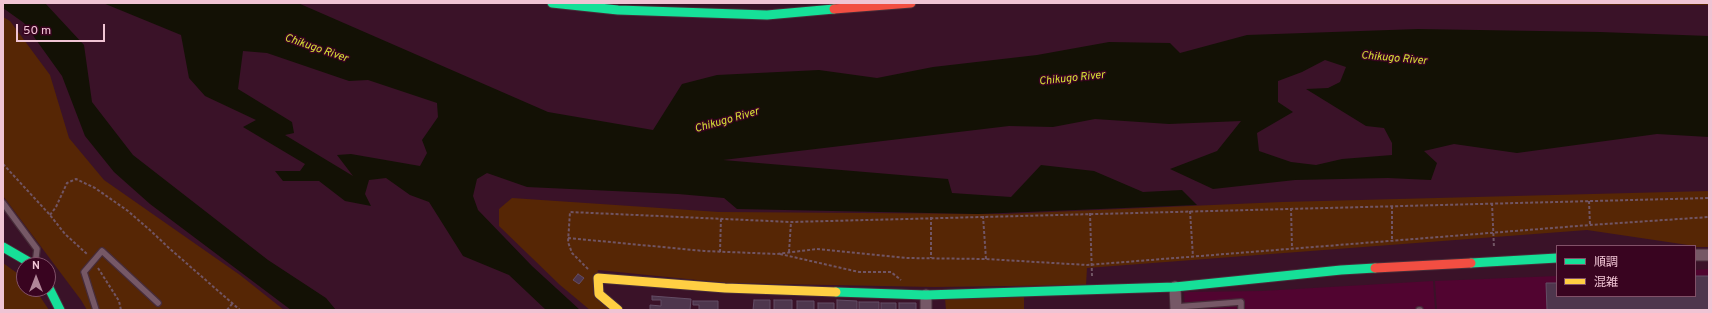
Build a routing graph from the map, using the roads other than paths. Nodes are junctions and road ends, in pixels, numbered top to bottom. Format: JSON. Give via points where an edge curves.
{"nodes":[{"id":1,"x":552,"y":3,"type":"edge"},
{"id":2,"x":912,"y":3,"type":"edge"},
{"id":3,"x":869,"y":5,"type":"edge"},
{"id":4,"x":3,"y":203,"type":"edge"},
{"id":5,"x":3,"y":247,"type":"edge"},
{"id":6,"x":1696,"y":255,"type":"edge"},
{"id":7,"x":1709,"y":255,"type":"edge"},
{"id":8,"x":20,"y":257,"type":"edge"},
{"id":9,"x":36,"y":257,"type":"edge"},
{"id":10,"x":1556,"y":258,"type":"edge"},
{"id":11,"x":1175,"y":287,"type":"junction"},
{"id":12,"x":926,"y":295,"type":"junction"},
{"id":13,"x":54,"y":297,"type":"edge"},
{"id":14,"x":158,"y":303,"type":"dead end"},
{"id":15,"x":1176,"y":308,"type":"edge"},
{"id":16,"x":60,"y":310,"type":"edge"},
{"id":17,"x":96,"y":310,"type":"edge"},
{"id":18,"x":618,"y":310,"type":"edge"},
{"id":19,"x":926,"y":310,"type":"edge"},
{"id":20,"x":1241,"y":310,"type":"edge"}],
"edges":[{"from":1,"to":3,"type":"street","via":[[618,10],[767,15]]},
{"from":2,"to":3,"type":"street"},
{"from":4,"to":9,"type":"lane","via":[[37,249]]},
{"from":5,"to":8,"type":"street"},
{"from":6,"to":7,"type":"street"},
{"from":10,"to":11,"type":"street","via":[[1341,270]]},
{"from":11,"to":12,"type":"street"},
{"from":11,"to":15,"type":"street"},
{"from":12,"to":18,"type":"street","via":[[725,288],[598,278],[599,294]]},
{"from":12,"to":19,"type":"street"},
{"from":13,"to":16,"type":"street"},
{"from":14,"to":17,"type":"lane","via":[[102,251],[84,272]]},
{"from":15,"to":20,"type":"lane","via":[[1241,302]]}]}
